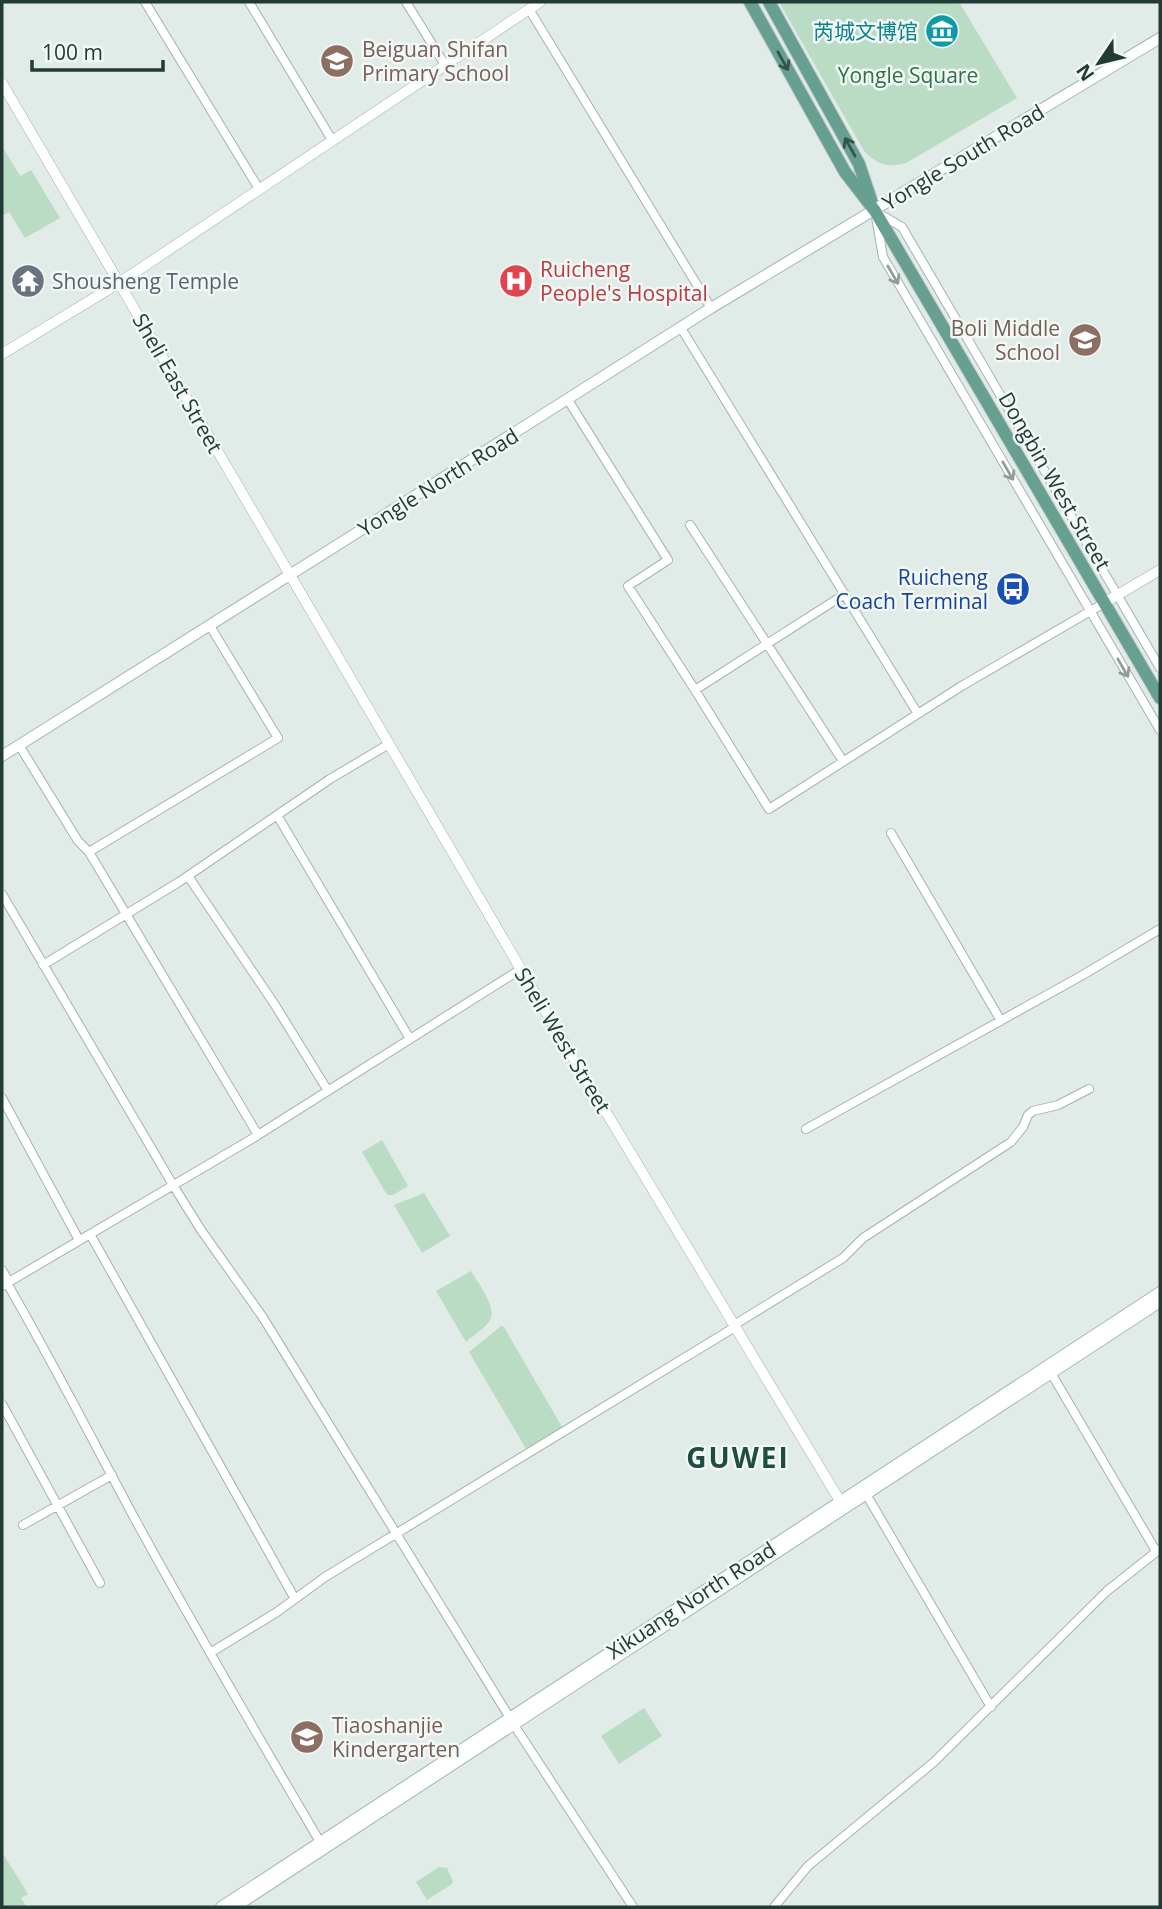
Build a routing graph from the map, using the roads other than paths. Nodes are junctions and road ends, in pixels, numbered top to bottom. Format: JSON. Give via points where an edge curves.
{"nodes":[{"id":1,"x":145,"y":2,"type":"edge"},
{"id":2,"x":250,"y":2,"type":"edge"},
{"id":3,"x":406,"y":2,"type":"edge"},
{"id":4,"x":540,"y":2,"type":"edge"},
{"id":5,"x":750,"y":2,"type":"edge"},
{"id":6,"x":769,"y":2,"type":"edge"},
{"id":7,"x":529,"y":9,"type":"junction"},
{"id":8,"x":1160,"y":38,"type":"edge"},
{"id":9,"x":445,"y":65,"type":"junction"},
{"id":10,"x":2,"y":82,"type":"edge"},
{"id":11,"x":332,"y":140,"type":"junction"},
{"id":12,"x":259,"y":189,"type":"junction"},
{"id":13,"x":874,"y":211,"type":"junction"},
{"id":14,"x":119,"y":283,"type":"junction"},
{"id":15,"x":712,"y":308,"type":"junction"},
{"id":16,"x":681,"y":328,"type":"junction"},
{"id":17,"x":2,"y":354,"type":"edge"},
{"id":18,"x":568,"y":400,"type":"junction"},
{"id":19,"x":690,"y":525,"type":"dead end"},
{"id":20,"x":1160,"y":569,"type":"edge"},
{"id":21,"x":290,"y":575,"type":"junction"},
{"id":22,"x":845,"y":594,"type":"junction"},
{"id":23,"x":1117,"y":595,"type":"junction"},
{"id":24,"x":1106,"y":602,"type":"junction"},
{"id":25,"x":1090,"y":611,"type":"junction"},
{"id":26,"x":210,"y":625,"type":"junction"},
{"id":27,"x":767,"y":644,"type":"junction"},
{"id":28,"x":1160,"y":668,"type":"edge"},
{"id":29,"x":695,"y":690,"type":"junction"},
{"id":30,"x":1160,"y":698,"type":"edge"},
{"id":31,"x":918,"y":714,"type":"junction"},
{"id":32,"x":1160,"y":730,"type":"edge"},
{"id":33,"x":389,"y":744,"type":"junction"},
{"id":34,"x":19,"y":745,"type":"junction"},
{"id":35,"x":2,"y":756,"type":"edge"},
{"id":36,"x":842,"y":761,"type":"junction"},
{"id":37,"x":277,"y":815,"type":"junction"},
{"id":38,"x":891,"y":833,"type":"dead end"},
{"id":39,"x":89,"y":852,"type":"junction"},
{"id":40,"x":188,"y":876,"type":"junction"},
{"id":41,"x":2,"y":894,"type":"edge"},
{"id":42,"x":127,"y":914,"type":"junction"},
{"id":43,"x":1160,"y":929,"type":"edge"},
{"id":44,"x":43,"y":965,"type":"junction"},
{"id":45,"x":521,"y":969,"type":"junction"},
{"id":46,"x":1001,"y":1021,"type":"junction"},
{"id":47,"x":410,"y":1039,"type":"junction"},
{"id":48,"x":1089,"y":1089,"type":"dead end"},
{"id":49,"x":328,"y":1091,"type":"junction"},
{"id":50,"x":2,"y":1098,"type":"edge"},
{"id":51,"x":806,"y":1129,"type":"dead end"},
{"id":52,"x":258,"y":1135,"type":"junction"},
{"id":53,"x":173,"y":1185,"type":"junction"},
{"id":54,"x":90,"y":1234,"type":"junction"},
{"id":55,"x":79,"y":1240,"type":"junction"},
{"id":56,"x":2,"y":1270,"type":"edge"},
{"id":57,"x":6,"y":1284,"type":"edge"},
{"id":58,"x":1160,"y":1292,"type":"edge"},
{"id":59,"x":1160,"y":1302,"type":"edge"},
{"id":60,"x":735,"y":1326,"type":"junction"},
{"id":61,"x":1051,"y":1373,"type":"junction"},
{"id":62,"x":2,"y":1404,"type":"edge"},
{"id":63,"x":112,"y":1475,"type":"junction"},
{"id":64,"x":866,"y":1494,"type":"junction"},
{"id":65,"x":840,"y":1501,"type":"junction"},
{"id":66,"x":58,"y":1506,"type":"junction"},
{"id":67,"x":23,"y":1525,"type":"dead end"},
{"id":68,"x":396,"y":1533,"type":"junction"},
{"id":69,"x":1158,"y":1550,"type":"edge"},
{"id":70,"x":100,"y":1583,"type":"dead end"},
{"id":71,"x":295,"y":1599,"type":"junction"},
{"id":72,"x":210,"y":1653,"type":"junction"},
{"id":73,"x":991,"y":1707,"type":"junction"},
{"id":74,"x":512,"y":1721,"type":"junction"},
{"id":75,"x":320,"y":1842,"type":"junction"},
{"id":76,"x":221,"y":1907,"type":"edge"},
{"id":77,"x":235,"y":1907,"type":"edge"},
{"id":78,"x":634,"y":1907,"type":"edge"},
{"id":79,"x":774,"y":1907,"type":"edge"}],
"edges":[{"from":1,"to":12,"type":"street"},
{"from":2,"to":11,"type":"street"},
{"from":3,"to":9,"type":"street"},
{"from":4,"to":7,"type":"street"},
{"from":5,"to":13,"type":"main road","one_way":true,"via":[[845,172]]},
{"from":13,"to":6,"type":"main road","one_way":true,"via":[[859,164]]},
{"from":7,"to":9,"type":"street"},
{"from":7,"to":15,"type":"street"},
{"from":8,"to":13,"type":"main road","name":"Yongle South Road"},
{"from":9,"to":11,"type":"street"},
{"from":10,"to":14,"type":"street","name":"Sheli East Street"},
{"from":11,"to":12,"type":"street"},
{"from":12,"to":14,"type":"street"},
{"from":13,"to":15,"type":"main road","name":"Yongle North Road"},
{"from":13,"to":23,"type":"street","via":[[902,227]]},
{"from":13,"to":24,"type":"main road","name":"Dongbin West Street"},
{"from":13,"to":25,"type":"street","one_way":true,"via":[[883,257]]},
{"from":14,"to":17,"type":"street"},
{"from":14,"to":21,"type":"street","name":"Sheli East Street"},
{"from":15,"to":16,"type":"main road","name":"Yongle North Road"},
{"from":16,"to":18,"type":"main road","name":"Yongle North Road"},
{"from":16,"to":22,"type":"street"},
{"from":18,"to":21,"type":"main road","name":"Yongle North Road"},
{"from":18,"to":29,"type":"street","via":[[668,560],[628,586]]},
{"from":19,"to":27,"type":"street"},
{"from":20,"to":23,"type":"street"},
{"from":21,"to":26,"type":"main road","name":"Yongle North Road"},
{"from":21,"to":33,"type":"street","name":"Sheli West Street"},
{"from":22,"to":27,"type":"street"},
{"from":22,"to":31,"type":"street"},
{"from":23,"to":24,"type":"street"},
{"from":23,"to":28,"type":"street"},
{"from":24,"to":25,"type":"street"},
{"from":24,"to":30,"type":"main road","name":"Dongbin West Street"},
{"from":25,"to":31,"type":"street"},
{"from":25,"to":32,"type":"street","one_way":true},
{"from":26,"to":34,"type":"main road","name":"Yongle North Road"},
{"from":26,"to":39,"type":"street","via":[[278,738]]},
{"from":27,"to":29,"type":"street"},
{"from":27,"to":36,"type":"street"},
{"from":29,"to":36,"type":"street","via":[[769,809]]},
{"from":31,"to":36,"type":"street"},
{"from":33,"to":37,"type":"street"},
{"from":33,"to":45,"type":"street","name":"Sheli West Street"},
{"from":34,"to":35,"type":"main road","name":"Yongle North Road"},
{"from":34,"to":39,"type":"street"},
{"from":37,"to":40,"type":"street"},
{"from":37,"to":47,"type":"street"},
{"from":38,"to":46,"type":"street"},
{"from":39,"to":42,"type":"street"},
{"from":40,"to":42,"type":"street"},
{"from":40,"to":49,"type":"street"},
{"from":41,"to":44,"type":"street"},
{"from":42,"to":44,"type":"street"},
{"from":42,"to":52,"type":"street"},
{"from":43,"to":46,"type":"street"},
{"from":44,"to":53,"type":"street"},
{"from":45,"to":47,"type":"street"},
{"from":45,"to":60,"type":"street","name":"Sheli West Street"},
{"from":46,"to":51,"type":"street"},
{"from":47,"to":49,"type":"street"},
{"from":48,"to":60,"type":"street","via":[[1058,1105],[1033,1111],[1011,1142]]},
{"from":49,"to":52,"type":"street"},
{"from":50,"to":55,"type":"street"},
{"from":52,"to":53,"type":"street"},
{"from":53,"to":54,"type":"street"},
{"from":53,"to":68,"type":"street","via":[[262,1315]]},
{"from":54,"to":55,"type":"street"},
{"from":54,"to":71,"type":"street"},
{"from":55,"to":57,"type":"street"},
{"from":56,"to":57,"type":"street"},
{"from":57,"to":63,"type":"street"},
{"from":58,"to":65,"type":"main road","name":"Xikuang North Road"},
{"from":59,"to":61,"type":"main road","name":"Xikuang North Road"},
{"from":60,"to":65,"type":"street","name":"Sheli West Street"},
{"from":60,"to":68,"type":"street"},
{"from":61,"to":64,"type":"main road","name":"Xikuang North Road"},
{"from":61,"to":69,"type":"street"},
{"from":62,"to":66,"type":"street"},
{"from":63,"to":66,"type":"street"},
{"from":63,"to":72,"type":"street"},
{"from":64,"to":73,"type":"street"},
{"from":64,"to":74,"type":"main road","name":"Xikuang North Road"},
{"from":65,"to":74,"type":"main road","name":"Xikuang North Road"},
{"from":66,"to":67,"type":"street"},
{"from":66,"to":70,"type":"street"},
{"from":68,"to":71,"type":"street"},
{"from":68,"to":74,"type":"street"},
{"from":69,"to":73,"type":"street","via":[[1107,1591]]},
{"from":71,"to":72,"type":"street"},
{"from":72,"to":75,"type":"street"},
{"from":73,"to":79,"type":"street","via":[[911,1783],[808,1866]]},
{"from":74,"to":75,"type":"main road","name":"Xikuang North Road"},
{"from":74,"to":77,"type":"main road","name":"Xikuang North Road"},
{"from":74,"to":78,"type":"street"},
{"from":75,"to":76,"type":"main road","name":"Xikuang North Road"}]}
